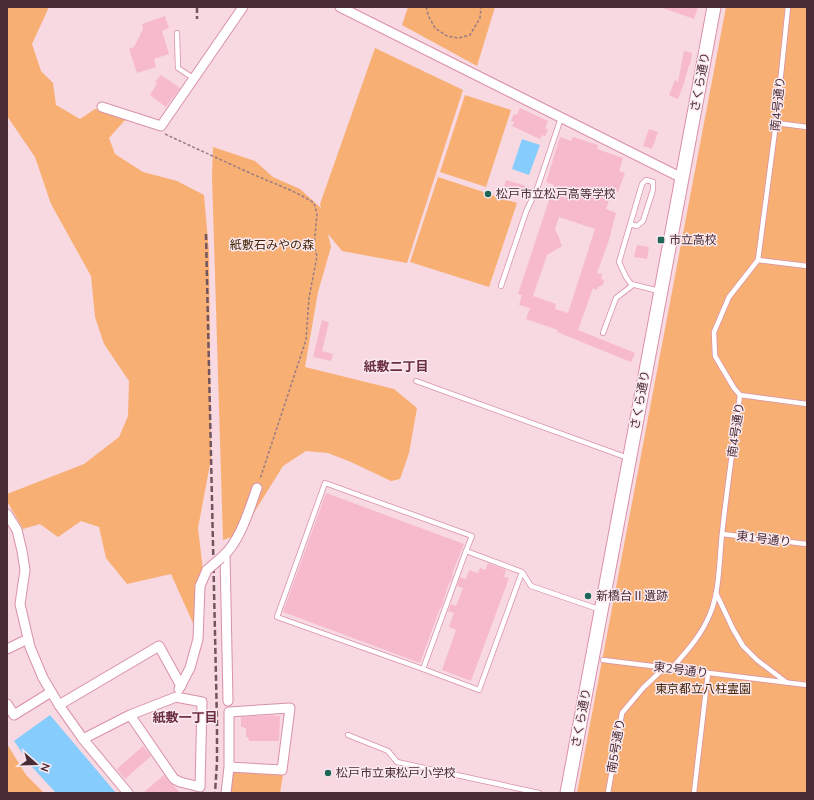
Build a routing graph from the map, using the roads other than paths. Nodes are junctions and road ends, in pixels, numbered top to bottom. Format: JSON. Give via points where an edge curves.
{"nodes":[{"id":1,"x":243,"y":7,"type":"edge"},
{"id":2,"x":340,"y":7,"type":"edge"},
{"id":3,"x":714,"y":7,"type":"edge"},
{"id":4,"x":788,"y":7,"type":"edge"},
{"id":5,"x":177,"y":33,"type":"dead end"},
{"id":6,"x":193,"y":78,"type":"junction"},
{"id":7,"x":102,"y":107,"type":"dead end"},
{"id":8,"x":561,"y":118,"type":"junction"},
{"id":9,"x":776,"y":123,"type":"junction"},
{"id":10,"x":807,"y":127,"type":"edge"},
{"id":11,"x":682,"y":178,"type":"junction"},
{"id":12,"x":630,"y":224,"type":"junction"},
{"id":13,"x":758,"y":260,"type":"junction"},
{"id":14,"x":807,"y":266,"type":"edge"},
{"id":15,"x":633,"y":285,"type":"junction"},
{"id":16,"x":501,"y":286,"type":"dead end"},
{"id":17,"x":661,"y":291,"type":"junction"},
{"id":18,"x":604,"y":333,"type":"dead end"},
{"id":19,"x":416,"y":381,"type":"dead end"},
{"id":20,"x":740,"y":395,"type":"junction"},
{"id":21,"x":807,"y":404,"type":"edge"},
{"id":22,"x":629,"y":459,"type":"junction"},
{"id":23,"x":257,"y":488,"type":"road end"},
{"id":24,"x":7,"y":514,"type":"edge"},
{"id":25,"x":722,"y":534,"type":"junction"},
{"id":26,"x":807,"y":544,"type":"edge"},
{"id":27,"x":466,"y":551,"type":"junction"},
{"id":28,"x":223,"y":556,"type":"junction"},
{"id":29,"x":522,"y":572,"type":"junction"},
{"id":30,"x":716,"y":593,"type":"junction"},
{"id":31,"x":601,"y":610,"type":"junction"},
{"id":32,"x":28,"y":639,"type":"junction"},
{"id":33,"x":7,"y":650,"type":"edge"},
{"id":34,"x":603,"y":660,"type":"dead end"},
{"id":35,"x":664,"y":668,"type":"junction"},
{"id":36,"x":672,"y":668,"type":"junction"},
{"id":37,"x":423,"y":669,"type":"junction"},
{"id":38,"x":708,"y":673,"type":"junction"},
{"id":39,"x":787,"y":683,"type":"junction"},
{"id":40,"x":807,"y":685,"type":"edge"},
{"id":41,"x":181,"y":686,"type":"junction"},
{"id":42,"x":51,"y":692,"type":"junction"},
{"id":43,"x":176,"y":697,"type":"junction"},
{"id":44,"x":228,"y":701,"type":"dead end"},
{"id":45,"x":7,"y":704,"type":"edge"},
{"id":46,"x":59,"y":705,"type":"junction"},
{"id":47,"x":130,"y":715,"type":"junction"},
{"id":48,"x":348,"y":735,"type":"dead end"},
{"id":49,"x":83,"y":739,"type":"junction"},
{"id":50,"x":229,"y":767,"type":"junction"},
{"id":51,"x":128,"y":793,"type":"edge"},
{"id":52,"x":226,"y":793,"type":"edge"},
{"id":53,"x":539,"y":793,"type":"edge"},
{"id":54,"x":567,"y":793,"type":"edge"},
{"id":55,"x":608,"y":793,"type":"edge"},
{"id":56,"x":694,"y":793,"type":"edge"}],
"edges":[{"from":1,"to":6,"type":"street"},
{"from":2,"to":8,"type":"street"},
{"from":3,"to":11,"type":"street","name":"さくら通り"},
{"from":4,"to":9,"type":"lane","name":"南4号通り"},
{"from":5,"to":6,"type":"lane","via":[[178,68]]},
{"from":6,"to":7,"type":"street","via":[[161,126]]},
{"from":8,"to":11,"type":"street"},
{"from":8,"to":16,"type":"lane"},
{"from":9,"to":10,"type":"lane"},
{"from":9,"to":13,"type":"lane","name":"南4号通り"},
{"from":11,"to":17,"type":"street","name":"さくら通り"},
{"from":12,"to":12,"type":"lane","via":[[642,184],[646,180],[653,182],[653,190],[643,220],[637,226]]},
{"from":12,"to":15,"type":"lane","via":[[619,262]]},
{"from":13,"to":14,"type":"lane"},
{"from":13,"to":20,"type":"lane","name":"南4号通り","via":[[729,297],[714,332],[715,356]]},
{"from":15,"to":17,"type":"lane"},
{"from":15,"to":18,"type":"lane","via":[[616,298]]},
{"from":17,"to":22,"type":"street","name":"さくら通り"},
{"from":19,"to":22,"type":"lane"},
{"from":20,"to":21,"type":"lane"},
{"from":20,"to":25,"type":"lane","name":"南4号通り"},
{"from":22,"to":31,"type":"street","name":"さくら通り"},
{"from":23,"to":28,"type":"street","via":[[242,527],[232,546]]},
{"from":24,"to":32,"type":"street","via":[[17,530],[22,551],[25,570],[20,604]]},
{"from":25,"to":26,"type":"lane","name":"東1号通り"},
{"from":25,"to":30,"type":"lane","name":"南4号通り"},
{"from":27,"to":29,"type":"lane"},
{"from":27,"to":37,"type":"lane"},
{"from":27,"to":37,"type":"lane","via":[[472,536],[325,483],[277,617]]},
{"from":28,"to":41,"type":"street","bridge":true,"via":[[207,570],[200,586],[198,639],[190,668]]},
{"from":28,"to":44,"type":"street"},
{"from":29,"to":31,"type":"lane","via":[[531,586]]},
{"from":29,"to":37,"type":"lane","via":[[479,690]]},
{"from":30,"to":36,"type":"lane","name":"南4号通り","via":[[703,630]]},
{"from":30,"to":39,"type":"lane","via":[[743,646]]},
{"from":31,"to":54,"type":"street","name":"さくら通り"},
{"from":32,"to":33,"type":"street"},
{"from":32,"to":42,"type":"street"},
{"from":34,"to":35,"type":"lane","name":"東2号通り"},
{"from":35,"to":36,"type":"lane","name":"東2号通り"},
{"from":35,"to":55,"type":"lane","name":"南5号通り","via":[[622,713]]},
{"from":36,"to":38,"type":"lane","name":"東2号通り"},
{"from":38,"to":39,"type":"lane","name":"東2号通り"},
{"from":38,"to":56,"type":"lane"},
{"from":39,"to":40,"type":"lane","name":"東2号通り"},
{"from":41,"to":43,"type":"street"},
{"from":41,"to":46,"type":"street","via":[[159,646]]},
{"from":42,"to":45,"type":"street","via":[[14,715]]},
{"from":42,"to":46,"type":"street"},
{"from":43,"to":47,"type":"street"},
{"from":43,"to":47,"type":"street","via":[[202,702],[200,787],[174,779]]},
{"from":46,"to":49,"type":"street"},
{"from":47,"to":49,"type":"street"},
{"from":48,"to":53,"type":"lane","via":[[388,752],[397,762]]},
{"from":49,"to":51,"type":"street"},
{"from":50,"to":50,"type":"street","via":[[229,712],[290,708],[282,770]]},
{"from":50,"to":52,"type":"street"}]}
